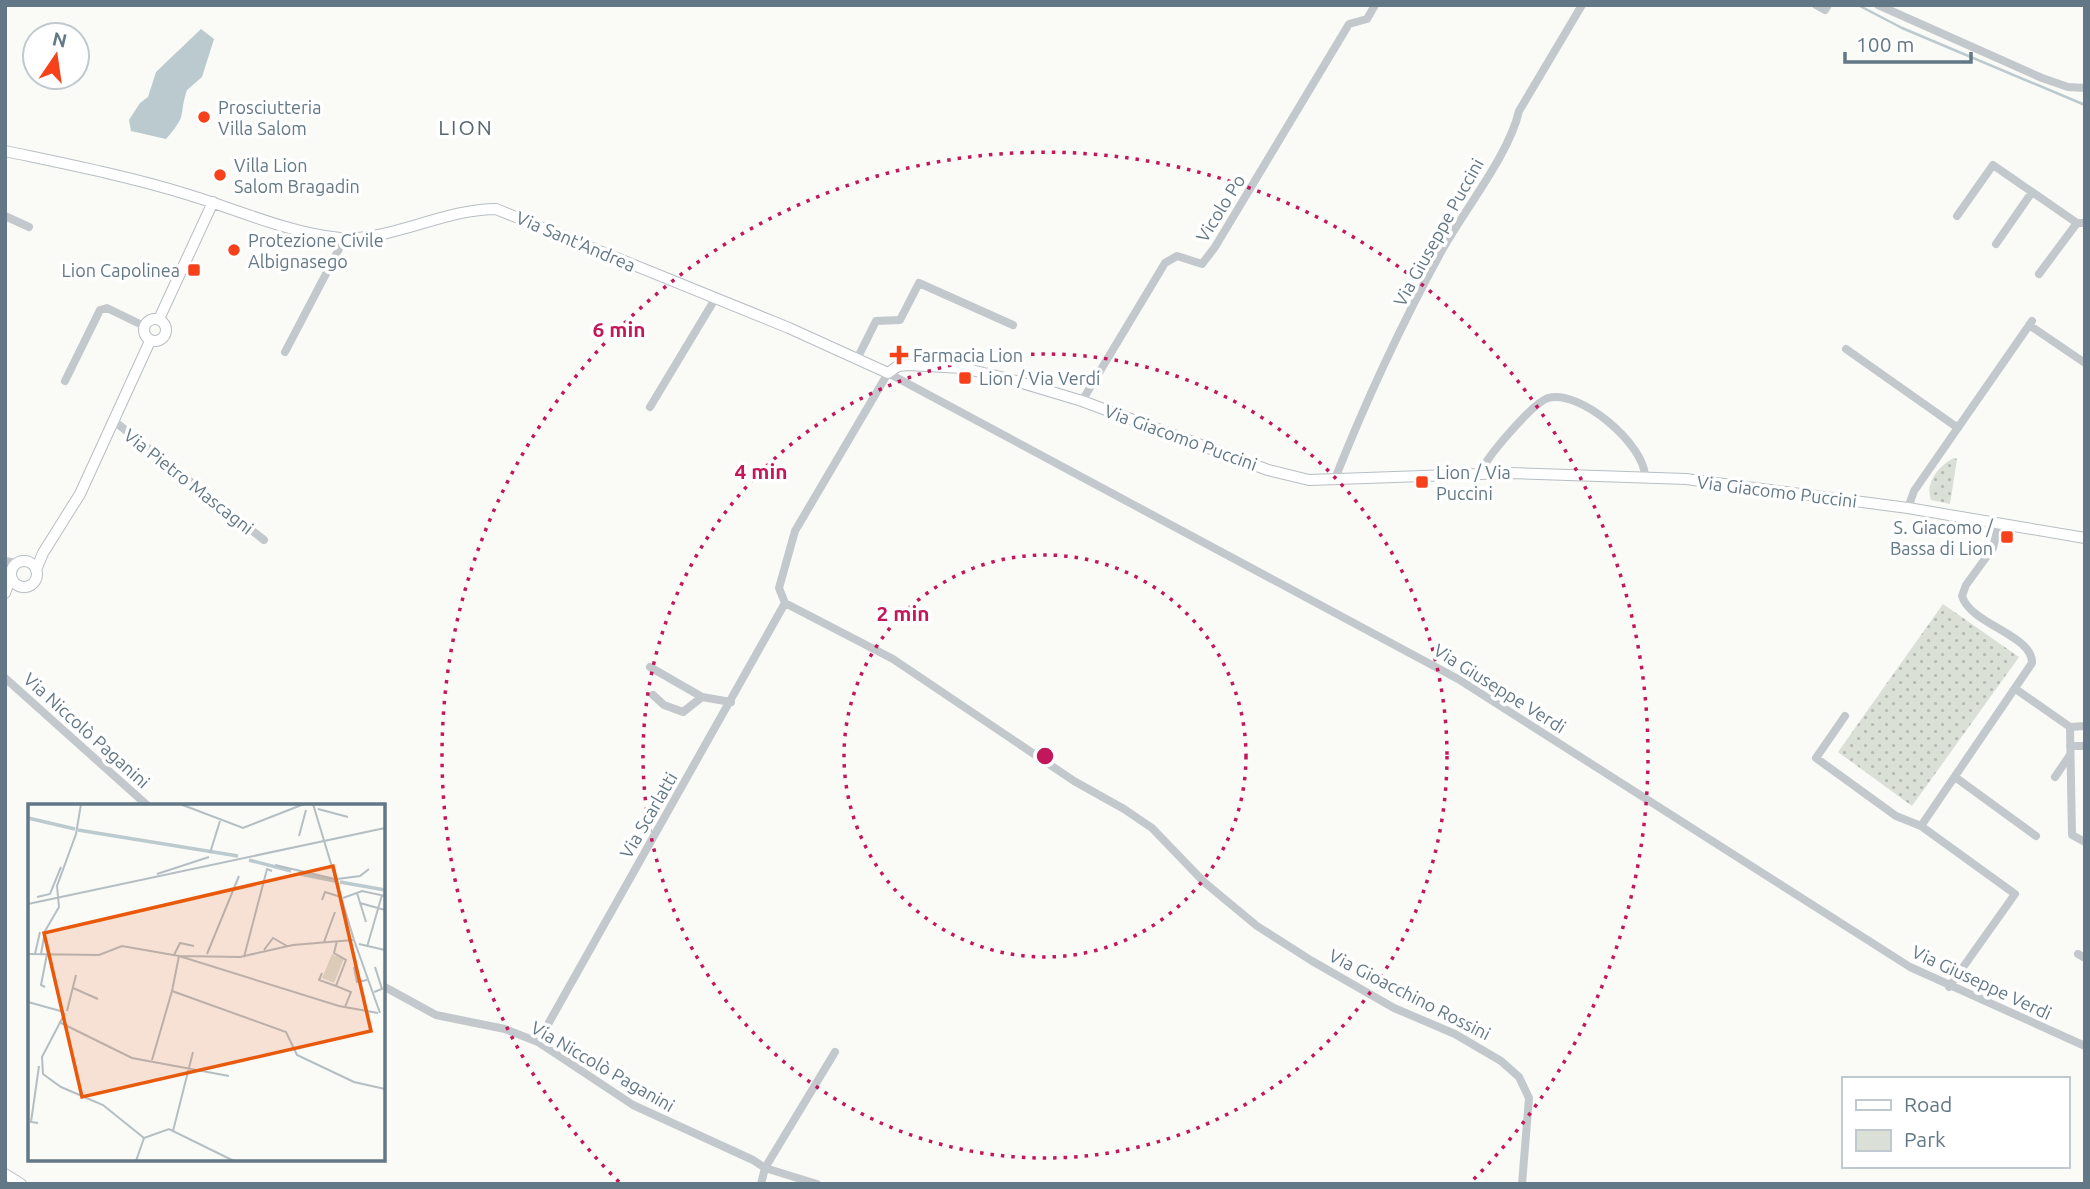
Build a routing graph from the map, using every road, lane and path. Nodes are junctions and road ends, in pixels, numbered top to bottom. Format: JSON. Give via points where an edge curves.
{"nodes":[{"id":1,"x":1375,"y":5,"type":"edge"},
{"id":2,"x":1582,"y":5,"type":"edge"},
{"id":3,"x":1816,"y":5,"type":"edge"},
{"id":4,"x":1828,"y":5,"type":"edge"},
{"id":5,"x":1878,"y":5,"type":"edge"},
{"id":6,"x":2085,"y":88,"type":"edge"},
{"id":7,"x":5,"y":150,"type":"edge"},
{"id":8,"x":2032,"y":192,"type":"junction"},
{"id":9,"x":213,"y":202,"type":"junction"},
{"id":10,"x":5,"y":216,"type":"edge"},
{"id":11,"x":1957,"y":216,"type":"dead end"},
{"id":12,"x":2081,"y":223,"type":"edge"},
{"id":13,"x":29,"y":227,"type":"dead end"},
{"id":14,"x":342,"y":238,"type":"junction"},
{"id":15,"x":1996,"y":244,"type":"dead end"},
{"id":16,"x":2039,"y":274,"type":"dead end"},
{"id":17,"x":715,"y":299,"type":"junction"},
{"id":18,"x":159,"y":319,"type":"junction"},
{"id":19,"x":1013,"y":325,"type":"dead end"},
{"id":20,"x":144,"y":326,"type":"junction"},
{"id":21,"x":150,"y":341,"type":"junction"},
{"id":22,"x":1846,"y":349,"type":"dead end"},
{"id":23,"x":285,"y":352,"type":"dead end"},
{"id":24,"x":857,"y":359,"type":"junction"},
{"id":25,"x":2085,"y":363,"type":"edge"},
{"id":26,"x":888,"y":373,"type":"junction"},
{"id":27,"x":65,"y":381,"type":"dead end"},
{"id":28,"x":1082,"y":401,"type":"junction"},
{"id":29,"x":650,"y":407,"type":"dead end"},
{"id":30,"x":114,"y":421,"type":"junction"},
{"id":31,"x":1958,"y":428,"type":"junction"},
{"id":32,"x":1480,"y":474,"type":"junction"},
{"id":33,"x":1645,"y":476,"type":"junction"},
{"id":34,"x":1335,"y":481,"type":"junction"},
{"id":35,"x":1908,"y":508,"type":"junction"},
{"id":36,"x":1999,"y":523,"type":"junction"},
{"id":37,"x":264,"y":540,"type":"dead end"},
{"id":38,"x":2082,"y":540,"type":"edge"},
{"id":39,"x":43,"y":553,"type":"junction"},
{"id":40,"x":16,"y":562,"type":"edge"},
{"id":41,"x":36,"y":570,"type":"junction"},
{"id":42,"x":12,"y":576,"type":"edge"},
{"id":43,"x":5,"y":593,"type":"edge"},
{"id":44,"x":785,"y":603,"type":"junction"},
{"id":45,"x":650,"y":667,"type":"dead end"},
{"id":46,"x":5,"y":678,"type":"edge"},
{"id":47,"x":2017,"y":690,"type":"junction"},
{"id":48,"x":653,"y":695,"type":"dead end"},
{"id":49,"x":702,"y":697,"type":"junction"},
{"id":50,"x":732,"y":702,"type":"junction"},
{"id":51,"x":1845,"y":716,"type":"dead end"},
{"id":52,"x":2085,"y":726,"type":"edge"},
{"id":53,"x":2070,"y":727,"type":"junction"},
{"id":54,"x":2085,"y":746,"type":"edge"},
{"id":55,"x":2070,"y":751,"type":"junction"},
{"id":56,"x":1955,"y":777,"type":"junction"},
{"id":57,"x":2055,"y":778,"type":"dead end"},
{"id":58,"x":146,"y":804,"type":"edge"},
{"id":59,"x":1921,"y":827,"type":"junction"},
{"id":60,"x":2036,"y":836,"type":"dead end"},
{"id":61,"x":2085,"y":842,"type":"edge"},
{"id":62,"x":386,"y":987,"type":"edge"},
{"id":63,"x":1949,"y":987,"type":"junction"},
{"id":64,"x":538,"y":1042,"type":"junction"},
{"id":65,"x":2085,"y":1046,"type":"edge"},
{"id":66,"x":835,"y":1052,"type":"dead end"},
{"id":67,"x":765,"y":1168,"type":"junction"},
{"id":68,"x":5,"y":1174,"type":"edge"},
{"id":69,"x":21,"y":1184,"type":"edge"},
{"id":70,"x":761,"y":1184,"type":"edge"},
{"id":71,"x":817,"y":1184,"type":"edge"},
{"id":72,"x":1522,"y":1184,"type":"edge"}],
"edges":[{"from":1,"to":28,"type":"street","name":"Vicolo Po","via":[[1367,19],[1349,24],[1202,264],[1177,256],[1165,263]]},
{"from":2,"to":34,"type":"street","name":"Via Giuseppe Puccini","via":[[1416,300]]},
{"from":3,"to":4,"type":"street","via":[[1825,10]]},
{"from":5,"to":6,"type":"street","via":[[2042,78]]},
{"from":7,"to":9,"type":"street","name":"Via Sant'Andrea"},
{"from":8,"to":11,"type":"street","via":[[1993,165]]},
{"from":8,"to":12,"type":"street"},
{"from":8,"to":15,"type":"street"},
{"from":9,"to":14,"type":"street","name":"Via Sant'Andrea","via":[[312,234]]},
{"from":9,"to":18,"type":"street"},
{"from":10,"to":13,"type":"street"},
{"from":12,"to":16,"type":"street"},
{"from":14,"to":17,"type":"street","name":"Via Sant'Andrea","via":[[463,211],[496,209]]},
{"from":14,"to":23,"type":"street"},
{"from":17,"to":24,"type":"street","name":"Via Sant'Andrea"},
{"from":17,"to":29,"type":"street"},
{"from":18,"to":20,"type":"street","via":[[148,320]]},
{"from":18,"to":21,"type":"street","via":[[166,327],[165,334],[161,340]]},
{"from":19,"to":24,"type":"street","via":[[919,283],[900,320],[876,321]]},
{"from":20,"to":21,"type":"street"},
{"from":20,"to":27,"type":"street","via":[[107,308],[100,310]]},
{"from":21,"to":30,"type":"street","name":"Via Pietro Mascagni"},
{"from":22,"to":31,"type":"street"},
{"from":24,"to":26,"type":"street","name":"Via Sant'Andrea"},
{"from":25,"to":31,"type":"street","via":[[2031,323]]},
{"from":26,"to":28,"type":"street","name":"Via Giacomo Puccini","via":[[908,365],[962,368]]},
{"from":26,"to":44,"type":"street","via":[[795,531],[779,587]]},
{"from":26,"to":63,"type":"street","name":"Via Giuseppe Verdi","via":[[1458,678],[1853,933]]},
{"from":28,"to":34,"type":"street","name":"Via Giacomo Puccini","via":[[1268,470]]},
{"from":30,"to":37,"type":"street","name":"Via Pietro Mascagni"},
{"from":30,"to":39,"type":"street","name":"Via Pietro Mascagni","via":[[80,494]]},
{"from":31,"to":35,"type":"street","via":[[1914,491]]},
{"from":32,"to":33,"type":"street","name":"Via Giacomo Puccini"},
{"from":32,"to":33,"type":"street","via":[[1532,409],[1549,398],[1563,397],[1582,404],[1626,439],[1642,460]]},
{"from":32,"to":34,"type":"street","name":"Via Giacomo Puccini"},
{"from":33,"to":35,"type":"street","name":"Via Giacomo Puccini"},
{"from":35,"to":36,"type":"street","name":"Via Giacomo Puccini"},
{"from":36,"to":38,"type":"street","name":"Via Giacomo Puccini"},
{"from":36,"to":47,"type":"street","via":[[1993,548],[1962,596],[1973,611],[2032,654],[2031,669]]},
{"from":39,"to":40,"type":"street"},
{"from":39,"to":41,"type":"street","name":"Via Pietro Mascagni"},
{"from":40,"to":41,"type":"street"},
{"from":40,"to":42,"type":"street"},
{"from":41,"to":42,"type":"street","via":[[33,583]]},
{"from":42,"to":43,"type":"street"},
{"from":44,"to":50,"type":"street","name":"Via Scarlatti"},
{"from":44,"to":72,"type":"street","name":"Via Gioacchino Rossini","via":[[893,659],[1152,828],[1205,882],[1301,954],[1394,1008],[1455,1034],[1501,1061],[1519,1077],[1529,1098]]},
{"from":45,"to":49,"type":"street"},
{"from":46,"to":58,"type":"street","name":"Via Niccolò Paganini"},
{"from":47,"to":53,"type":"street"},
{"from":47,"to":56,"type":"street"},
{"from":48,"to":49,"type":"street","via":[[683,712]]},
{"from":49,"to":50,"type":"street"},
{"from":50,"to":64,"type":"street","name":"Via Scarlatti"},
{"from":51,"to":59,"type":"street","via":[[1816,758],[1896,816]]},
{"from":52,"to":53,"type":"street"},
{"from":53,"to":55,"type":"street"},
{"from":54,"to":55,"type":"street"},
{"from":55,"to":57,"type":"street"},
{"from":55,"to":61,"type":"street","via":[[2072,835]]},
{"from":56,"to":59,"type":"street"},
{"from":56,"to":60,"type":"street"},
{"from":59,"to":63,"type":"street","via":[[2015,894]]},
{"from":62,"to":64,"type":"street","name":"Via Niccolò Paganini","via":[[436,1015],[505,1029]]},
{"from":63,"to":65,"type":"street","name":"Via Giuseppe Verdi"},
{"from":64,"to":67,"type":"street","name":"Via Niccolò Paganini","via":[[634,1105]]},
{"from":66,"to":67,"type":"street"},
{"from":67,"to":70,"type":"street"},
{"from":67,"to":71,"type":"street","name":"Via Niccolò Paganini"},
{"from":68,"to":69,"type":"street"}]}
